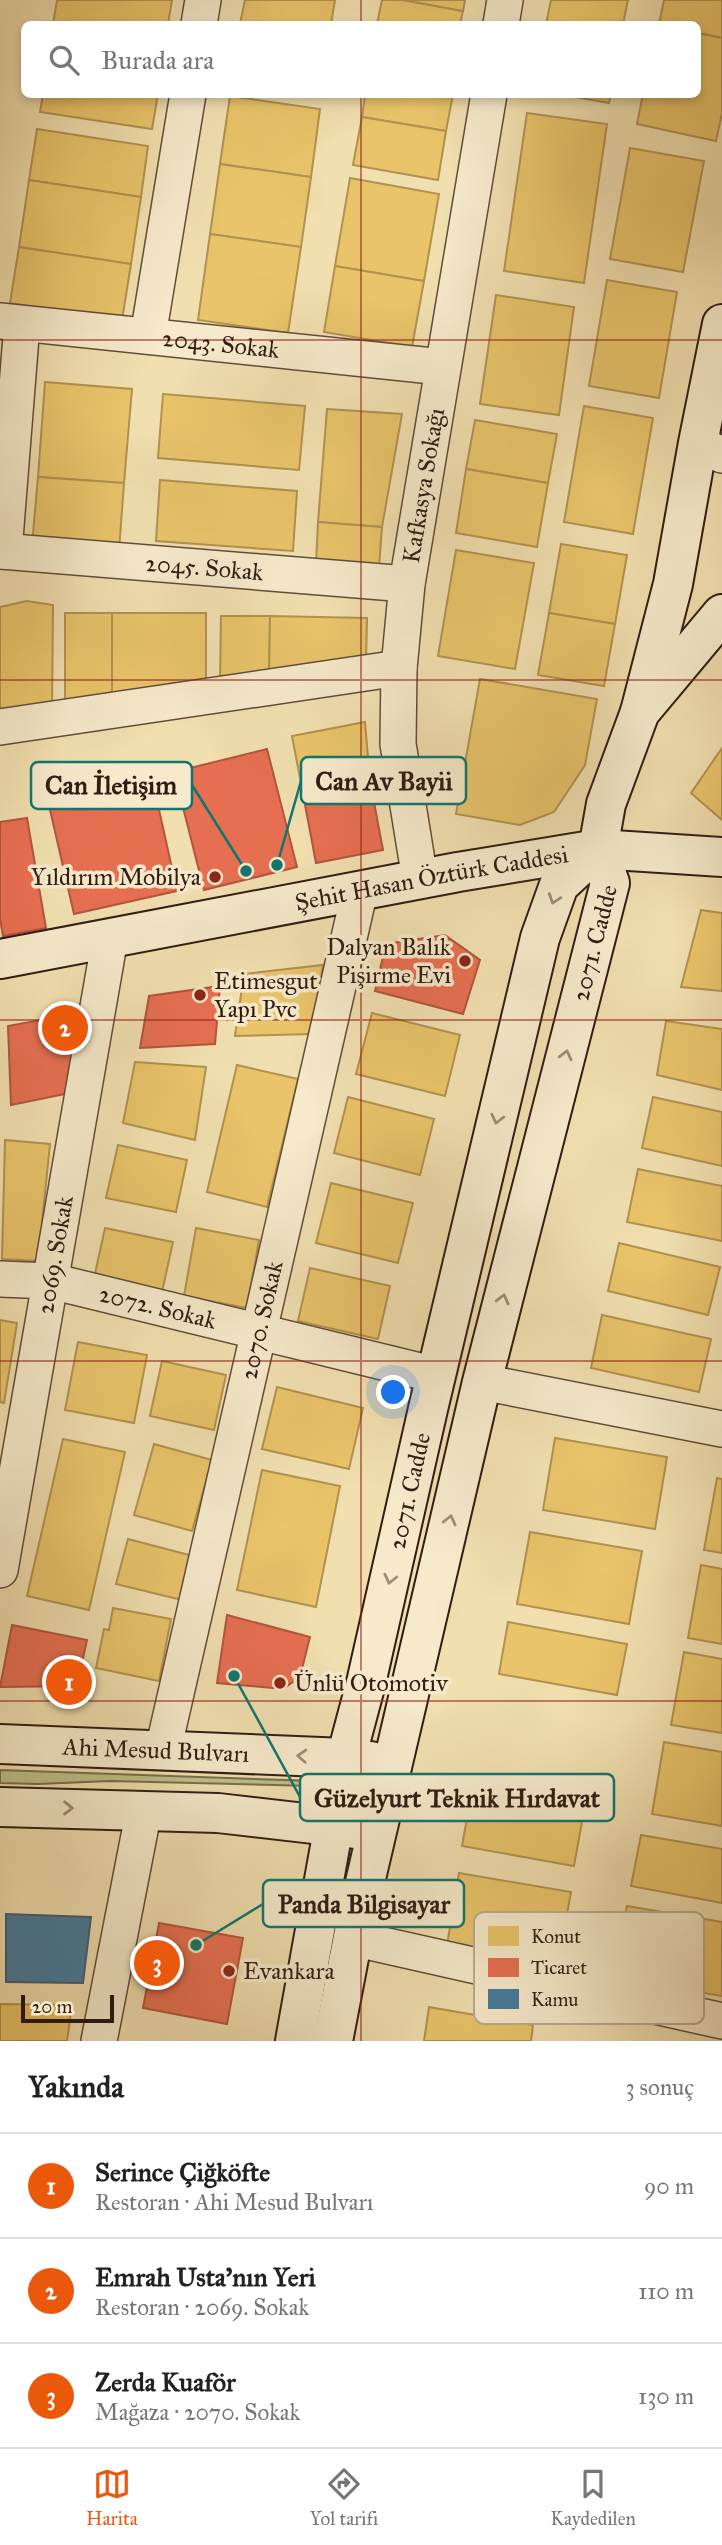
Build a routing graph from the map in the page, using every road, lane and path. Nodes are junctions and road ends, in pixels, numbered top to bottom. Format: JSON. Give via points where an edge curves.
{"nodes":[{"id":1,"x":203,"y":0,"type":"edge"},
{"id":2,"x":505,"y":0,"type":"edge"},
{"id":3,"x":200,"y":21,"type":"edge"},
{"id":4,"x":502,"y":21,"type":"edge"},
{"id":5,"x":187,"y":98,"type":"edge"},
{"id":6,"x":488,"y":98,"type":"edge"},
{"id":7,"x":11,"y":322,"type":"edge"},
{"id":8,"x":722,"y":324,"type":"edge"},
{"id":9,"x":148,"y":337,"type":"junction"},
{"id":10,"x":442,"y":367,"type":"junction"},
{"id":11,"x":710,"y":449,"type":"edge"},
{"id":12,"x":2,"y":551,"type":"edge"},
{"id":13,"x":407,"y":584,"type":"junction"},
{"id":14,"x":722,"y":614,"type":"edge"},
{"id":15,"x":399,"y":668,"type":"junction"},
{"id":16,"x":640,"y":712,"type":"junction"},
{"id":17,"x":0,"y":727,"type":"edge"},
{"id":18,"x":598,"y":849,"type":"junction"},
{"id":19,"x":722,"y":856,"type":"edge"},
{"id":20,"x":421,"y":879,"type":"junction"},
{"id":21,"x":360,"y":890,"type":"junction"},
{"id":22,"x":110,"y":938,"type":"junction"},
{"id":23,"x":0,"y":959,"type":"edge"},
{"id":24,"x":0,"y":1279,"type":"edge"},
{"id":25,"x":51,"y":1281,"type":"junction"},
{"id":26,"x":259,"y":1332,"type":"junction"},
{"id":27,"x":436,"y":1375,"type":"junction"},
{"id":28,"x":482,"y":1381,"type":"junction"},
{"id":29,"x":722,"y":1429,"type":"edge"},
{"id":30,"x":0,"y":1570,"type":"edge"},
{"id":31,"x":0,"y":1744,"type":"edge"},
{"id":32,"x":163,"y":1750,"type":"junction"},
{"id":33,"x":346,"y":1758,"type":"junction"},
{"id":34,"x":394,"y":1764,"type":"junction"},
{"id":35,"x":0,"y":1807,"type":"edge"},
{"id":36,"x":144,"y":1810,"type":"junction"},
{"id":37,"x":334,"y":1825,"type":"junction"},
{"id":38,"x":378,"y":1833,"type":"junction"},
{"id":39,"x":352,"y":1938,"type":"junction"},
{"id":40,"x":474,"y":1965,"type":"edge"},
{"id":41,"x":704,"y":2017,"type":"edge"},
{"id":42,"x":722,"y":2021,"type":"edge"},
{"id":43,"x":99,"y":2041,"type":"edge"},
{"id":44,"x":295,"y":2041,"type":"edge"},
{"id":45,"x":333,"y":2041,"type":"edge"}],
"edges":[{"from":1,"to":3,"type":"street"},
{"from":2,"to":4,"type":"street"},
{"from":5,"to":9,"type":"street"},
{"from":6,"to":10,"type":"street","name":"Kafkasya Sokağı"},
{"from":7,"to":9,"type":"street","name":"2043. Sokak"},
{"from":7,"to":12,"type":"street"},
{"from":8,"to":11,"type":"street"},
{"from":9,"to":10,"type":"street","name":"2043. Sokak"},
{"from":10,"to":13,"type":"street","name":"Kafkasya Sokağı"},
{"from":11,"to":16,"type":"street"},
{"from":12,"to":13,"type":"street","name":"2045. Sokak"},
{"from":13,"to":15,"type":"street","name":"Kafkasya Sokağı"},
{"from":14,"to":16,"type":"street","name":"Şehit Hasan Öztürk Caddesi"},
{"from":15,"to":17,"type":"street"},
{"from":15,"to":20,"type":"street","name":"Kafkasya Sokağı","via":[[398,744]]},
{"from":16,"to":18,"type":"street","name":"Şehit Hasan Öztürk Caddesi","via":[[606,803]]},
{"from":18,"to":19,"type":"street"},
{"from":18,"to":20,"type":"street","name":"Şehit Hasan Öztürk Caddesi"},
{"from":18,"to":27,"type":"street","name":"2071. Cadde","one_way":true,"via":[[559,885],[540,938]]},
{"from":28,"to":18,"type":"street","name":"2071. Cadde","one_way":true,"via":[[610,883]]},
{"from":20,"to":21,"type":"street","name":"Şehit Hasan Öztürk Caddesi"},
{"from":21,"to":22,"type":"street","name":"Şehit Hasan Öztürk Caddesi"},
{"from":21,"to":26,"type":"street","name":"2070. Sokak"},
{"from":22,"to":23,"type":"street","name":"Şehit Hasan Öztürk Caddesi"},
{"from":22,"to":25,"type":"street","name":"2069. Sokak"},
{"from":24,"to":25,"type":"street","name":"2072. Sokak"},
{"from":25,"to":26,"type":"street","name":"2072. Sokak"},
{"from":25,"to":30,"type":"street","name":"2069. Sokak"},
{"from":26,"to":27,"type":"street","name":"2072. Sokak"},
{"from":26,"to":32,"type":"street","name":"2070. Sokak"},
{"from":27,"to":33,"type":"street","name":"2071. Cadde","one_way":true},
{"from":28,"to":29,"type":"street"},
{"from":34,"to":28,"type":"street","name":"2071. Cadde","one_way":true},
{"from":31,"to":32,"type":"street","name":"Ahi Mesud Bulvarı"},
{"from":33,"to":32,"type":"street","name":"Ahi Mesud Bulvarı","one_way":true},
{"from":33,"to":34,"type":"street","name":"Ahi Mesud Bulvarı"},
{"from":33,"to":37,"type":"street","name":"2071. Cadde"},
{"from":34,"to":38,"type":"street","name":"2071. Cadde"},
{"from":35,"to":36,"type":"street","one_way":true},
{"from":36,"to":37,"type":"street"},
{"from":36,"to":43,"type":"street"},
{"from":37,"to":38,"type":"street"},
{"from":37,"to":44,"type":"street","name":"2071. Cadde"},
{"from":38,"to":39,"type":"street","name":"2071. Cadde"},
{"from":39,"to":40,"type":"street"},
{"from":39,"to":45,"type":"street","name":"2071. Cadde"},
{"from":41,"to":42,"type":"street"}]}
